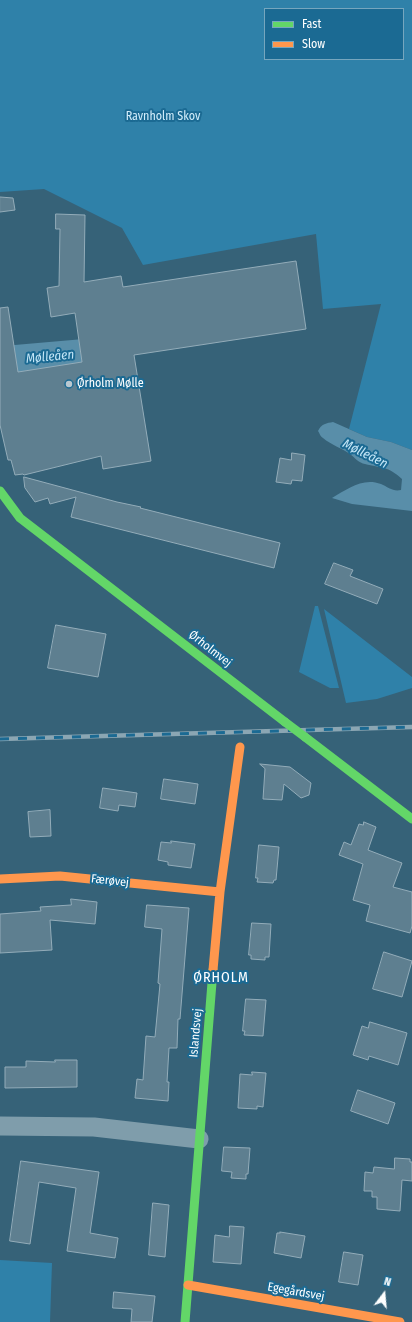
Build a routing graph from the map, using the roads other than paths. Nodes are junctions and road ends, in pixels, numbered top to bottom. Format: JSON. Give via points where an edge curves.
{"nodes":[{"id":1,"x":0,"y":491,"type":"edge"},
{"id":2,"x":240,"y":747,"type":"dead end"},
{"id":3,"x":412,"y":819,"type":"edge"},
{"id":4,"x":0,"y":879,"type":"edge"},
{"id":5,"x":220,"y":892,"type":"junction"},
{"id":6,"x":0,"y":1126,"type":"edge"},
{"id":7,"x":199,"y":1139,"type":"junction"},
{"id":8,"x":188,"y":1285,"type":"junction"},
{"id":9,"x":185,"y":1322,"type":"edge"},
{"id":10,"x":400,"y":1322,"type":"edge"}],
"edges":[{"from":1,"to":3,"type":"street","name":"Ørholmvej","bridge":true,"via":[[20,518]]},
{"from":2,"to":5,"type":"street","name":"Islandsvej"},
{"from":4,"to":5,"type":"street","name":"Færøvej","via":[[60,876]]},
{"from":5,"to":7,"type":"street","name":"Islandsvej"},
{"from":6,"to":7,"type":"street","via":[[94,1127]]},
{"from":7,"to":8,"type":"street","name":"Islandsvej"},
{"from":8,"to":9,"type":"street","name":"Islandsvej"},
{"from":8,"to":10,"type":"street","name":"Egegårdsvej"}]}
